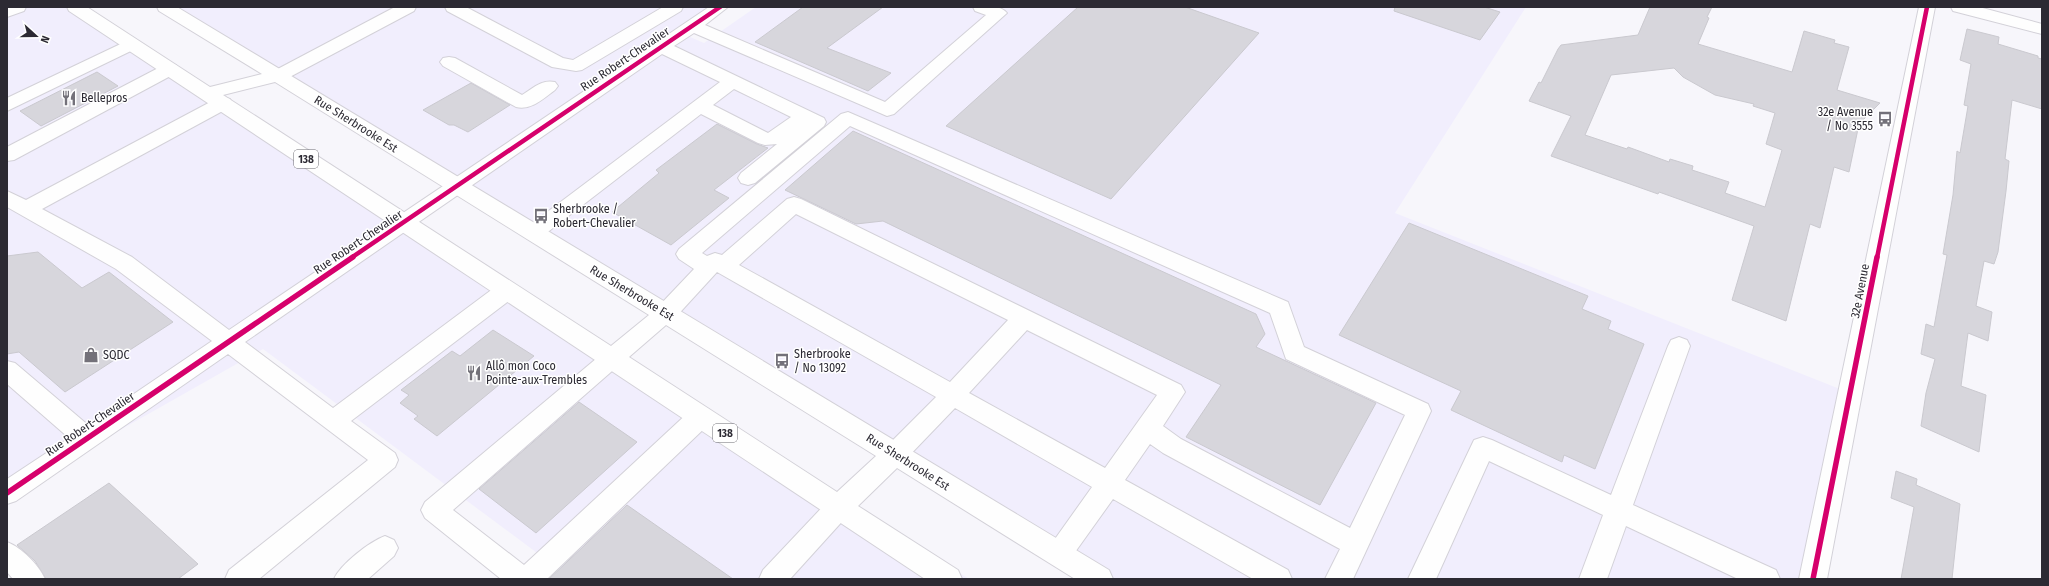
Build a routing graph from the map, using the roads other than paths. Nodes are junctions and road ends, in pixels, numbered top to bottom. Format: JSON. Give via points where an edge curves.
{"nodes":[{"id":1,"x":18,"y":7,"type":"edge"},
{"id":2,"x":75,"y":7,"type":"edge"},
{"id":3,"x":165,"y":7,"type":"edge"},
{"id":4,"x":408,"y":7,"type":"edge"},
{"id":5,"x":453,"y":7,"type":"edge"},
{"id":6,"x":675,"y":7,"type":"edge"},
{"id":7,"x":720,"y":7,"type":"edge"},
{"id":8,"x":981,"y":7,"type":"edge"},
{"id":9,"x":1927,"y":7,"type":"edge"},
{"id":10,"x":1959,"y":7,"type":"edge"},
{"id":11,"x":7,"y":12,"type":"edge"},
{"id":12,"x":692,"y":26,"type":"junction"},
{"id":13,"x":2042,"y":30,"type":"edge"},
{"id":14,"x":131,"y":44,"type":"junction"},
{"id":15,"x":661,"y":47,"type":"junction"},
{"id":16,"x":449,"y":62,"type":"dead end"},
{"id":17,"x":170,"y":69,"type":"junction"},
{"id":18,"x":278,"y":76,"type":"junction"},
{"id":19,"x":733,"y":81,"type":"junction"},
{"id":20,"x":549,"y":86,"type":"dead end"},
{"id":21,"x":216,"y":98,"type":"junction"},
{"id":22,"x":7,"y":105,"type":"edge"},
{"id":23,"x":700,"y":106,"type":"junction"},
{"id":24,"x":804,"y":115,"type":"junction"},
{"id":25,"x":7,"y":155,"type":"edge"},
{"id":26,"x":748,"y":178,"type":"dead end"},
{"id":27,"x":456,"y":185,"type":"junction"},
{"id":28,"x":7,"y":198,"type":"edge"},
{"id":29,"x":25,"y":209,"type":"junction"},
{"id":30,"x":404,"y":224,"type":"junction"},
{"id":31,"x":533,"y":233,"type":"junction"},
{"id":32,"x":715,"y":267,"type":"junction"},
{"id":33,"x":506,"y":291,"type":"junction"},
{"id":34,"x":665,"y":314,"type":"junction"},
{"id":35,"x":1024,"y":318,"type":"junction"},
{"id":36,"x":230,"y":342,"type":"junction"},
{"id":37,"x":1679,"y":346,"type":"dead end"},
{"id":38,"x":611,"y":359,"type":"junction"},
{"id":39,"x":7,"y":370,"type":"edge"},
{"id":40,"x":953,"y":395,"type":"junction"},
{"id":41,"x":700,"y":417,"type":"junction"},
{"id":42,"x":333,"y":421,"type":"junction"},
{"id":43,"x":1148,"y":428,"type":"junction"},
{"id":44,"x":87,"y":439,"type":"junction"},
{"id":45,"x":895,"y":454,"type":"junction"},
{"id":46,"x":1109,"y":484,"type":"junction"},
{"id":47,"x":7,"y":493,"type":"edge"},
{"id":48,"x":838,"y":507,"type":"junction"},
{"id":49,"x":1618,"y":510,"type":"junction"},
{"id":50,"x":1356,"y":544,"type":"junction"},
{"id":51,"x":385,"y":548,"type":"dead end"},
{"id":52,"x":7,"y":554,"type":"edge"},
{"id":53,"x":1059,"y":554,"type":"junction"},
{"id":54,"x":31,"y":579,"type":"edge"},
{"id":55,"x":238,"y":579,"type":"edge"},
{"id":56,"x":348,"y":579,"type":"edge"},
{"id":57,"x":521,"y":579,"type":"edge"},
{"id":58,"x":528,"y":579,"type":"edge"},
{"id":59,"x":773,"y":579,"type":"edge"},
{"id":60,"x":948,"y":579,"type":"edge"},
{"id":61,"x":1099,"y":579,"type":"edge"},
{"id":62,"x":1278,"y":579,"type":"edge"},
{"id":63,"x":1339,"y":579,"type":"edge"},
{"id":64,"x":1422,"y":579,"type":"edge"},
{"id":65,"x":1593,"y":579,"type":"edge"},
{"id":66,"x":1766,"y":579,"type":"edge"},
{"id":67,"x":1812,"y":579,"type":"edge"}],
"edges":[{"from":1,"to":11,"type":"main road"},
{"from":2,"to":14,"type":"main road","number":"138"},
{"from":3,"to":18,"type":"main road","name":"Rue Sherbrooke Est"},
{"from":4,"to":18,"type":"main road"},
{"from":5,"to":6,"type":"main road","via":[[558,63],[576,66]]},
{"from":7,"to":12,"type":"main road","name":"Rue Robert-Chevalier"},
{"from":8,"to":12,"type":"main road","via":[[998,13],[887,110]]},
{"from":9,"to":67,"type":"main road","name":"32e Avenue"},
{"from":10,"to":13,"type":"main road"},
{"from":12,"to":15,"type":"main road","name":"Rue Robert-Chevalier"},
{"from":14,"to":17,"type":"main road","number":"138"},
{"from":14,"to":22,"type":"main road"},
{"from":15,"to":19,"type":"main road"},
{"from":15,"to":27,"type":"main road","name":"Rue Robert-Chevalier"},
{"from":16,"to":20,"type":"main road","via":[[523,103]]},
{"from":17,"to":21,"type":"main road","number":"138"},
{"from":17,"to":25,"type":"main road"},
{"from":18,"to":21,"type":"main road"},
{"from":18,"to":27,"type":"main road","name":"Rue Sherbrooke Est"},
{"from":19,"to":23,"type":"main road"},
{"from":19,"to":24,"type":"main road"},
{"from":21,"to":29,"type":"main road"},
{"from":21,"to":30,"type":"main road","number":"138"},
{"from":23,"to":24,"type":"main road","via":[[765,139],[774,139]]},
{"from":23,"to":31,"type":"main road"},
{"from":24,"to":26,"type":"main road","via":[[817,122]]},
{"from":27,"to":30,"type":"main road","name":"Rue Robert-Chevalier"},
{"from":27,"to":31,"type":"main road","name":"Rue Sherbrooke Est"},
{"from":28,"to":29,"type":"main road"},
{"from":29,"to":36,"type":"main road","via":[[124,263]]},
{"from":30,"to":33,"type":"main road","number":"138"},
{"from":30,"to":36,"type":"main road","name":"Rue Robert-Chevalier"},
{"from":31,"to":34,"type":"main road","name":"Rue Sherbrooke Est"},
{"from":32,"to":34,"type":"main road"},
{"from":32,"to":35,"type":"main road","via":[[794,204]]},
{"from":32,"to":40,"type":"main road"},
{"from":32,"to":50,"type":"main road","via":[[687,254],[848,118],[1280,308],[1294,353],[1419,411]]},
{"from":33,"to":38,"type":"main road","number":"138"},
{"from":33,"to":42,"type":"main road"},
{"from":34,"to":38,"type":"main road"},
{"from":34,"to":45,"type":"main road","name":"Rue Sherbrooke Est"},
{"from":35,"to":40,"type":"main road"},
{"from":35,"to":43,"type":"main road","via":[[1173,392]]},
{"from":36,"to":42,"type":"main road"},
{"from":36,"to":44,"type":"main road","name":"Rue Robert-Chevalier"},
{"from":37,"to":49,"type":"main road"},
{"from":38,"to":41,"type":"main road","number":"138"},
{"from":38,"to":57,"type":"main road","via":[[434,510]]},
{"from":39,"to":44,"type":"main road"},
{"from":40,"to":45,"type":"main road"},
{"from":40,"to":46,"type":"main road"},
{"from":41,"to":48,"type":"main road","number":"138"},
{"from":41,"to":58,"type":"main road"},
{"from":42,"to":55,"type":"main road","via":[[386,460]]},
{"from":43,"to":46,"type":"main road"},
{"from":43,"to":50,"type":"main road","via":[[1172,446]]},
{"from":44,"to":47,"type":"main road","name":"Rue Robert-Chevalier"},
{"from":45,"to":48,"type":"main road"},
{"from":45,"to":53,"type":"main road","name":"Rue Sherbrooke Est"},
{"from":46,"to":53,"type":"main road"},
{"from":46,"to":62,"type":"main road"},
{"from":48,"to":59,"type":"main road"},
{"from":48,"to":60,"type":"main road","number":"138"},
{"from":49,"to":64,"type":"main road","via":[[1483,447]]},
{"from":49,"to":65,"type":"main road"},
{"from":49,"to":66,"type":"main road"},
{"from":50,"to":63,"type":"main road"},
{"from":51,"to":56,"type":"main road"},
{"from":52,"to":54,"type":"main road"},
{"from":53,"to":61,"type":"main road","name":"Rue Sherbrooke Est"}]}
